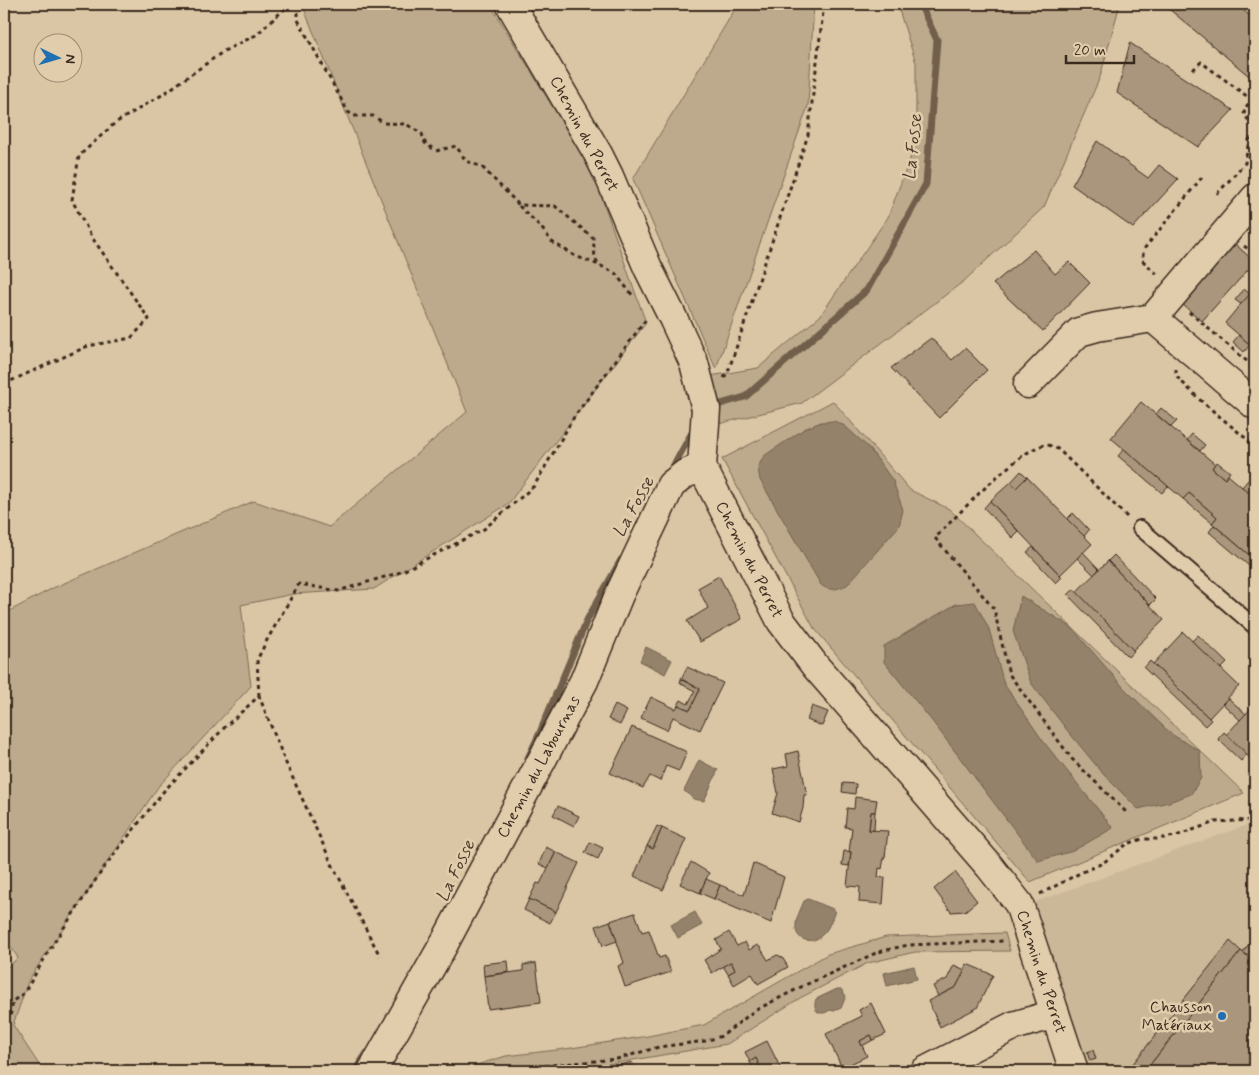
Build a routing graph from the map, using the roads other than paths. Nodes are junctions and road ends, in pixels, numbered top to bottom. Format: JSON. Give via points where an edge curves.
{"nodes":[{"id":1,"x":510,"y":4,"type":"edge"},
{"id":2,"x":1255,"y":198,"type":"edge"},
{"id":3,"x":1153,"y":318,"type":"junction"},
{"id":4,"x":1028,"y":384,"type":"dead end"},
{"id":5,"x":1255,"y":405,"type":"edge"},
{"id":6,"x":702,"y":467,"type":"junction"},
{"id":7,"x":1140,"y":528,"type":"road end"},
{"id":8,"x":1255,"y":627,"type":"edge"},
{"id":9,"x":1055,"y":1014,"type":"junction"},
{"id":10,"x":372,"y":1071,"type":"edge"},
{"id":11,"x":925,"y":1071,"type":"edge"},
{"id":12,"x":1074,"y":1071,"type":"edge"}],
"edges":[{"from":1,"to":6,"type":"street","name":"Chemin du Perret","via":[[598,154],[648,268],[651,299],[674,318],[694,362],[706,409]]},
{"from":2,"to":3,"type":"street","via":[[1182,301]]},
{"from":3,"to":4,"type":"street","via":[[1079,332]]},
{"from":3,"to":5,"type":"street"},
{"from":6,"to":9,"type":"street","name":"Chemin du Perret","via":[[781,621],[816,667],[1019,904]]},
{"from":6,"to":10,"type":"street","name":"Chemin du Labournas","via":[[671,485],[619,595],[584,681],[482,874]]},
{"from":7,"to":8,"type":"lane"},
{"from":9,"to":11,"type":"street","via":[[1013,1026]]},
{"from":9,"to":12,"type":"street","name":"Chemin du Perret"}]}
